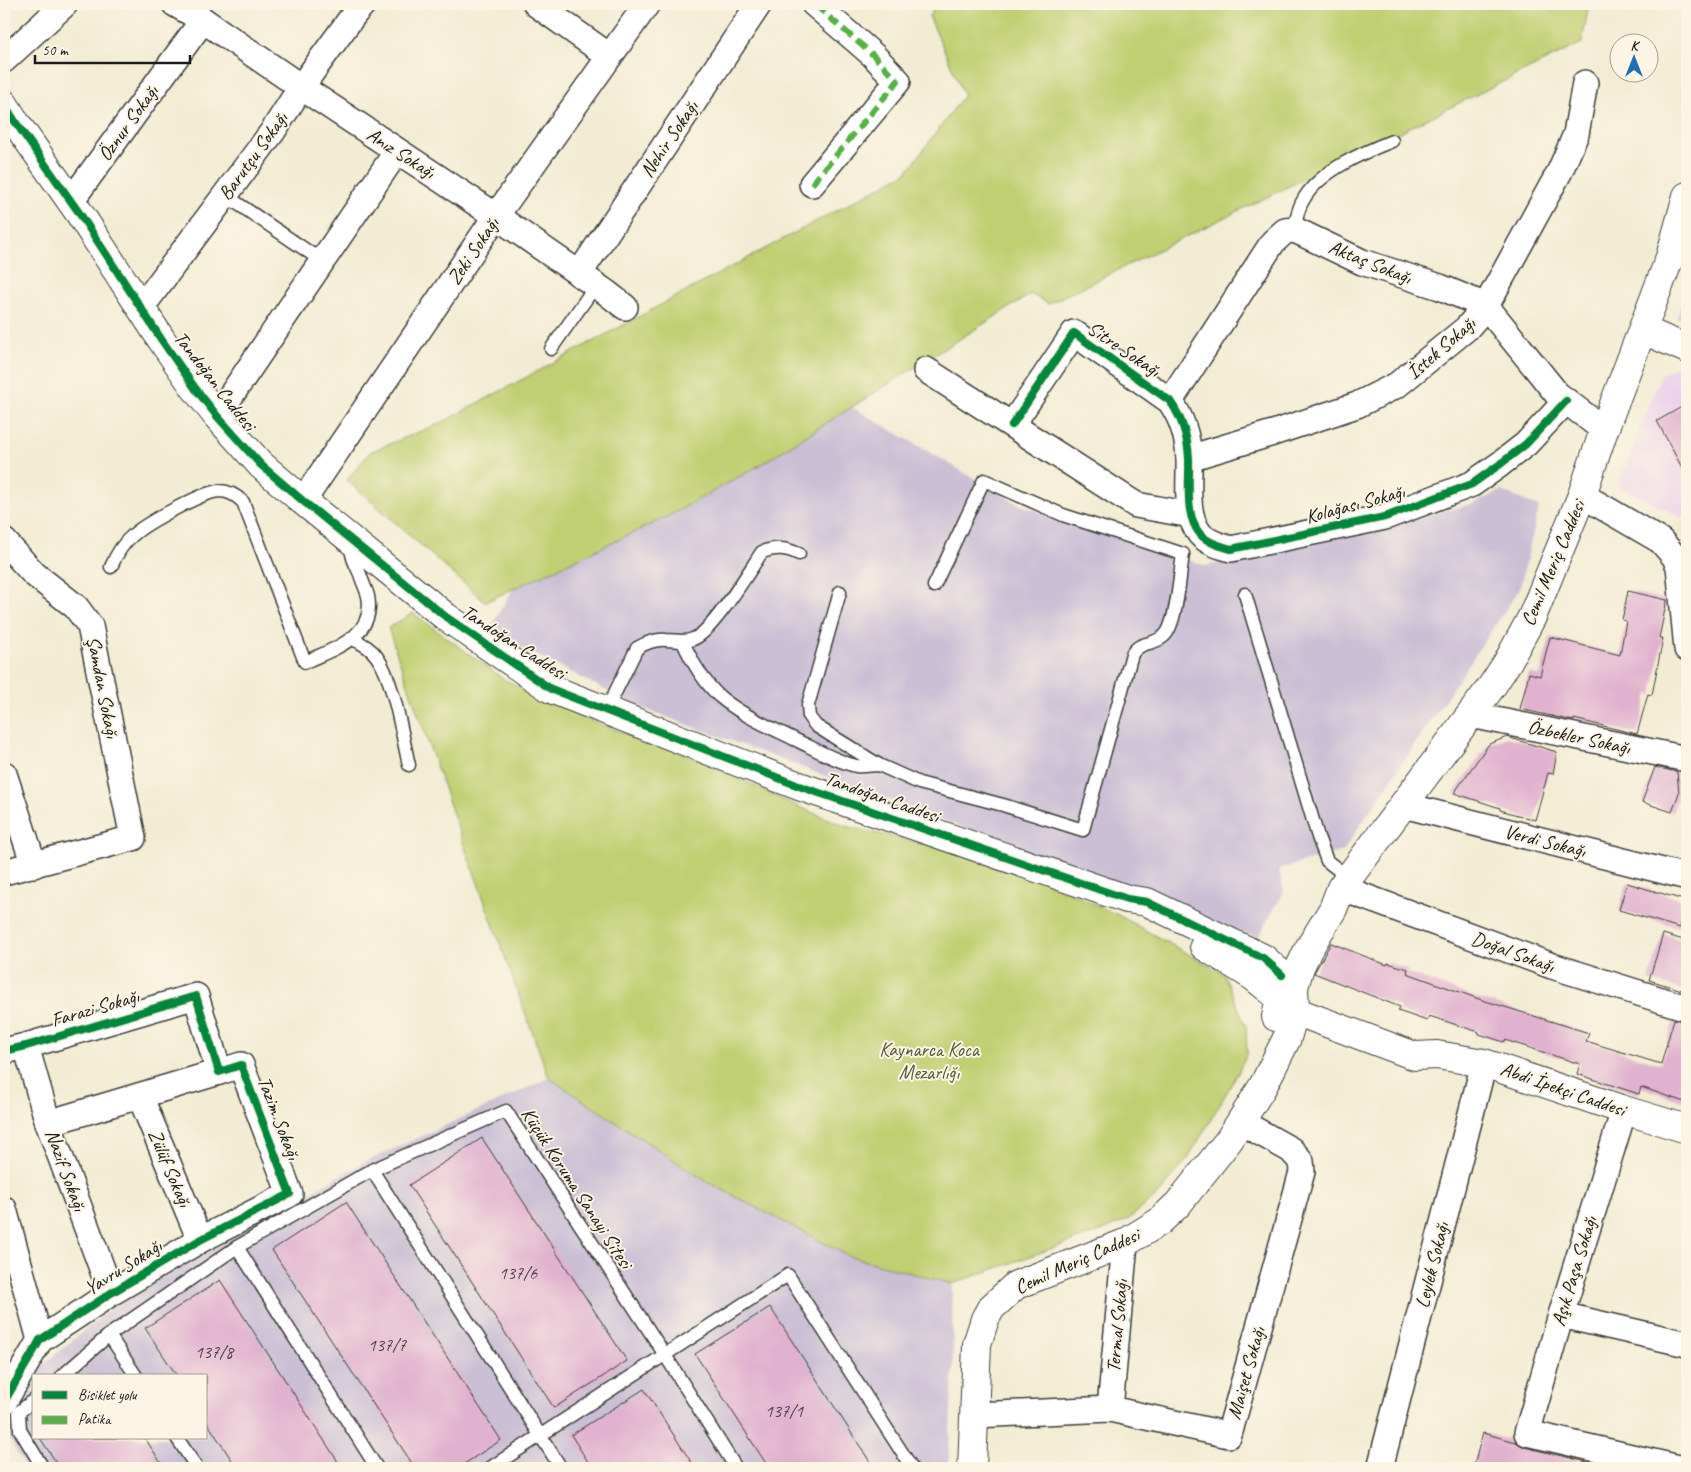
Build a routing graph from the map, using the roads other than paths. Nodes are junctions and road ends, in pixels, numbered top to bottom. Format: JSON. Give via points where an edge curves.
{"nodes":[{"id":1,"x":65,"y":4,"type":"edge"},
{"id":2,"x":174,"y":4,"type":"edge"},
{"id":3,"x":363,"y":4,"type":"edge"},
{"id":4,"x":536,"y":4,"type":"edge"},
{"id":5,"x":647,"y":4,"type":"edge"},
{"id":6,"x":759,"y":4,"type":"edge"},
{"id":7,"x":814,"y":4,"type":"edge"},
{"id":8,"x":203,"y":20,"type":"junction"},
{"id":9,"x":609,"y":56,"type":"junction"},
{"id":10,"x":4,"y":60,"type":"edge"},
{"id":11,"x":1586,"y":83,"type":"dead end"},
{"id":12,"x":301,"y":87,"type":"junction"},
{"id":13,"x":8,"y":118,"type":"edge"},
{"id":14,"x":1392,"y":140,"type":"dead end"},
{"id":15,"x":397,"y":150,"type":"junction"},
{"id":16,"x":812,"y":184,"type":"dead end"},
{"id":17,"x":225,"y":195,"type":"junction"},
{"id":18,"x":1687,"y":196,"type":"edge"},
{"id":19,"x":71,"y":201,"type":"junction"},
{"id":20,"x":496,"y":216,"type":"junction"},
{"id":21,"x":1295,"y":230,"type":"junction"},
{"id":22,"x":322,"y":261,"type":"junction"},
{"id":23,"x":588,"y":279,"type":"junction"},
{"id":24,"x":1486,"y":306,"type":"junction"},
{"id":25,"x":625,"y":307,"type":"dead end"},
{"id":26,"x":141,"y":308,"type":"junction"},
{"id":27,"x":1643,"y":330,"type":"junction"},
{"id":28,"x":551,"y":348,"type":"dead end"},
{"id":29,"x":1687,"y":349,"type":"edge"},
{"id":30,"x":926,"y":370,"type":"dead end"},
{"id":31,"x":1170,"y":401,"type":"junction"},
{"id":32,"x":1566,"y":401,"type":"junction"},
{"id":33,"x":217,"y":416,"type":"junction"},
{"id":34,"x":1012,"y":425,"type":"junction"},
{"id":35,"x":1604,"y":430,"type":"junction"},
{"id":36,"x":1189,"y":458,"type":"junction"},
{"id":37,"x":1582,"y":495,"type":"junction"},
{"id":38,"x":303,"y":501,"type":"junction"},
{"id":39,"x":1191,"y":516,"type":"junction"},
{"id":40,"x":4,"y":541,"type":"edge"},
{"id":41,"x":354,"y":542,"type":"junction"},
{"id":42,"x":799,"y":554,"type":"dead end"},
{"id":43,"x":111,"y":566,"type":"dead end"},
{"id":44,"x":1683,"y":566,"type":"edge"},
{"id":45,"x":934,"y":586,"type":"dead end"},
{"id":46,"x":840,"y":592,"type":"dead end"},
{"id":47,"x":1245,"y":594,"type":"dead end"},
{"id":48,"x":352,"y":639,"type":"junction"},
{"id":49,"x":683,"y":642,"type":"junction"},
{"id":50,"x":1687,"y":649,"type":"edge"},
{"id":51,"x":606,"y":711,"type":"junction"},
{"id":52,"x":1471,"y":714,"type":"junction"},
{"id":53,"x":1687,"y":759,"type":"edge"},
{"id":54,"x":409,"y":765,"type":"dead end"},
{"id":55,"x":880,"y":765,"type":"junction"},
{"id":56,"x":4,"y":774,"type":"edge"},
{"id":57,"x":1403,"y":805,"type":"junction"},
{"id":58,"x":34,"y":865,"type":"junction"},
{"id":59,"x":4,"y":872,"type":"edge"},
{"id":60,"x":1687,"y":877,"type":"edge"},
{"id":61,"x":1345,"y":883,"type":"junction"},
{"id":62,"x":1288,"y":992,"type":"junction"},
{"id":63,"x":1687,"y":1008,"type":"edge"},
{"id":64,"x":15,"y":1048,"type":"edge"},
{"id":65,"x":1484,"y":1063,"type":"junction"},
{"id":66,"x":219,"y":1072,"type":"junction"},
{"id":67,"x":140,"y":1096,"type":"junction"},
{"id":68,"x":1624,"y":1110,"type":"junction"},
{"id":69,"x":1242,"y":1122,"type":"junction"},
{"id":70,"x":48,"y":1123,"type":"junction"},
{"id":71,"x":1687,"y":1129,"type":"edge"},
{"id":72,"x":372,"y":1170,"type":"junction"},
{"id":73,"x":1195,"y":1185,"type":"junction"},
{"id":74,"x":290,"y":1194,"type":"joint"},
{"id":75,"x":4,"y":1209,"type":"edge"},
{"id":76,"x":200,"y":1240,"type":"junction"},
{"id":77,"x":1125,"y":1243,"type":"junction"},
{"id":78,"x":237,"y":1248,"type":"junction"},
{"id":79,"x":111,"y":1293,"type":"junction"},
{"id":80,"x":1561,"y":1315,"type":"junction"},
{"id":81,"x":109,"y":1335,"type":"junction"},
{"id":82,"x":40,"y":1340,"type":"junction"},
{"id":83,"x":1687,"y":1344,"type":"edge"},
{"id":84,"x":664,"y":1355,"type":"junction"},
{"id":85,"x":64,"y":1374,"type":"edge"},
{"id":86,"x":135,"y":1374,"type":"edge"},
{"id":87,"x":4,"y":1402,"type":"edge"},
{"id":88,"x":32,"y":1402,"type":"edge"},
{"id":89,"x":1110,"y":1409,"type":"junction"},
{"id":90,"x":975,"y":1416,"type":"junction"},
{"id":91,"x":542,"y":1436,"type":"junction"},
{"id":92,"x":178,"y":1440,"type":"edge"},
{"id":93,"x":43,"y":1468,"type":"edge"},
{"id":94,"x":197,"y":1468,"type":"edge"},
{"id":95,"x":377,"y":1468,"type":"edge"},
{"id":96,"x":490,"y":1468,"type":"edge"},
{"id":97,"x":561,"y":1468,"type":"edge"},
{"id":98,"x":736,"y":1468,"type":"edge"},
{"id":99,"x":912,"y":1468,"type":"edge"},
{"id":100,"x":972,"y":1468,"type":"edge"},
{"id":101,"x":1380,"y":1468,"type":"edge"},
{"id":102,"x":1679,"y":1468,"type":"edge"}],
"edges":[{"from":1,"to":10,"type":"street"},
{"from":2,"to":8,"type":"street","name":"Anız Sokağı"},
{"from":3,"to":12,"type":"street","name":"Barutçu Sokağı"},
{"from":4,"to":9,"type":"street"},
{"from":5,"to":9,"type":"street","name":"Zeki Sokağı"},
{"from":6,"to":23,"type":"street","name":"Nehir Sokağı"},
{"from":7,"to":16,"type":"street","via":[[898,81]]},
{"from":8,"to":12,"type":"street","name":"Anız Sokağı"},
{"from":8,"to":19,"type":"street","name":"Öznur Sokağı"},
{"from":9,"to":20,"type":"street","name":"Zeki Sokağı"},
{"from":11,"to":24,"type":"street","name":"İstek Sokağı","via":[[1576,134],[1567,155]]},
{"from":12,"to":15,"type":"street","name":"Anız Sokağı"},
{"from":12,"to":17,"type":"street","name":"Barutçu Sokağı"},
{"from":13,"to":19,"type":"street","name":"Tandoğan Caddesi"},
{"from":14,"to":21,"type":"lane","via":[[1356,156],[1311,188],[1300,206]]},
{"from":15,"to":20,"type":"street","name":"Anız Sokağı"},
{"from":15,"to":22,"type":"street"},
{"from":17,"to":22,"type":"lane"},
{"from":17,"to":26,"type":"street","name":"Barutçu Sokağı"},
{"from":18,"to":27,"type":"street","name":"Cemil Meriç Caddesi","via":[[1670,257]]},
{"from":19,"to":26,"type":"street","name":"Tandoğan Caddesi"},
{"from":20,"to":23,"type":"street","name":"Anız Sokağı"},
{"from":20,"to":38,"type":"street","name":"Zeki Sokağı"},
{"from":21,"to":24,"type":"street","name":"Aktaş Sokağı","via":[[1362,262]]},
{"from":21,"to":31,"type":"street","via":[[1285,231],[1273,242]]},
{"from":22,"to":33,"type":"street"},
{"from":23,"to":25,"type":"street","name":"Anız Sokağı"},
{"from":23,"to":28,"type":"lane"},
{"from":24,"to":32,"type":"street","via":[[1548,384]]},
{"from":24,"to":36,"type":"street","name":"İstek Sokağı","via":[[1467,328],[1397,386],[1357,406]]},
{"from":26,"to":33,"type":"street","name":"Tandoğan Caddesi"},
{"from":27,"to":29,"type":"street"},
{"from":27,"to":35,"type":"street","name":"Cemil Meriç Caddesi"},
{"from":30,"to":34,"type":"street"},
{"from":31,"to":34,"type":"street","name":"Sitre Sokağı","via":[[1074,333]]},
{"from":31,"to":36,"type":"street","name":"Sitre Sokağı","via":[[1186,433]]},
{"from":32,"to":35,"type":"street"},
{"from":32,"to":39,"type":"street","name":"Kolağası Sokağı","via":[[1526,444],[1472,484],[1385,516],[1231,549],[1214,544],[1200,534]]},
{"from":33,"to":38,"type":"street","name":"Tandoğan Caddesi","via":[[261,465]]},
{"from":34,"to":39,"type":"street","via":[[1136,505]]},
{"from":35,"to":37,"type":"street","name":"Cemil Meriç Caddesi"},
{"from":36,"to":39,"type":"street","name":"Kolağası Sokağı"},
{"from":37,"to":44,"type":"street","via":[[1661,541]]},
{"from":37,"to":52,"type":"street","name":"Cemil Meriç Caddesi","via":[[1532,617],[1492,686]]},
{"from":38,"to":41,"type":"street","name":"Tandoğan Caddesi"},
{"from":40,"to":58,"type":"street","name":"Şamdan Sokağı","via":[[34,574],[76,607],[90,626],[133,838]]},
{"from":41,"to":48,"type":"lane","via":[[352,554],[368,596],[368,606],[363,626]]},
{"from":41,"to":51,"type":"street","name":"Tandoğan Caddesi","via":[[446,617],[551,689]]},
{"from":42,"to":49,"type":"lane","via":[[779,548],[762,552],[706,632]]},
{"from":43,"to":48,"type":"lane","via":[[124,544],[142,528],[214,492],[227,492],[243,502],[305,662]]},
{"from":44,"to":50,"type":"street"},
{"from":45,"to":55,"type":"lane","via":[[984,480],[1063,515],[1183,554],[1172,624],[1164,636],[1139,646],[1132,654],[1083,830],[919,783]]},
{"from":46,"to":55,"type":"lane","via":[[808,711],[816,726]]},
{"from":47,"to":61,"type":"lane","via":[[1318,837],[1327,862]]},
{"from":48,"to":54,"type":"lane","via":[[371,650],[381,663],[392,693]]},
{"from":49,"to":51,"type":"lane","via":[[654,641],[636,648]]},
{"from":49,"to":55,"type":"lane","via":[[696,669],[733,707],[825,754],[857,766]]},
{"from":51,"to":62,"type":"street","name":"Tandoğan Caddesi","via":[[799,786],[1127,899],[1143,916],[1202,945],[1258,980]]},
{"from":52,"to":53,"type":"street","name":"Özbekler Sokağı"},
{"from":52,"to":57,"type":"street","name":"Cemil Meriç Caddesi"},
{"from":56,"to":58,"type":"street"},
{"from":57,"to":60,"type":"street","name":"Verdi Sokağı"},
{"from":57,"to":61,"type":"street","name":"Cemil Meriç Caddesi"},
{"from":58,"to":59,"type":"street"},
{"from":61,"to":62,"type":"street","name":"Cemil Meriç Caddesi"},
{"from":61,"to":63,"type":"street","name":"Doğal Sokağı","via":[[1552,966]]},
{"from":62,"to":65,"type":"street","name":"Abdi İpekçi Caddesi","via":[[1300,1013],[1415,1056],[1436,1055]]},
{"from":62,"to":69,"type":"street","name":"Cemil Meriç Caddesi","via":[[1287,1038]]},
{"from":62,"to":73,"type":"street","name":"Cemil Meriç Caddesi","via":[[1262,1054]]},
{"from":64,"to":66,"type":"street","name":"Farazi Sokağı","via":[[196,996]]},
{"from":64,"to":70,"type":"street","name":"Nazif Sokağı"},
{"from":65,"to":68,"type":"street","name":"Abdi İpekçi Caddesi"},
{"from":65,"to":101,"type":"street","name":"Leylek Sokağı"},
{"from":66,"to":67,"type":"street"},
{"from":66,"to":74,"type":"street","name":"Tazim Sokağı","via":[[242,1065]]},
{"from":67,"to":70,"type":"street"},
{"from":67,"to":76,"type":"street","name":"Zülüf Sokağı"},
{"from":68,"to":71,"type":"street","name":"Abdi İpekçi Caddesi"},
{"from":68,"to":80,"type":"street","name":"Aşık Paşa Sokağı"},
{"from":69,"to":73,"type":"street","name":"Cemil Meriç Caddesi"},
{"from":69,"to":89,"type":"street","name":"Maişet Sokağı","via":[[1291,1150],[1301,1160],[1302,1172],[1229,1435]]},
{"from":70,"to":79,"type":"street","name":"Nazif Sokağı"},
{"from":72,"to":78,"type":"lane","name":"Küçük Koruma Sanayi Sitesi"},
{"from":72,"to":84,"type":"lane","name":"Küçük Koruma Sanayi Sitesi","via":[[506,1111]]},
{"from":72,"to":91,"type":"lane"},
{"from":73,"to":77,"type":"street","name":"Cemil Meriç Caddesi","via":[[1170,1213]]},
{"from":74,"to":76,"type":"street","name":"Yavru Sokağı"},
{"from":75,"to":82,"type":"street"},
{"from":76,"to":79,"type":"street","name":"Yavru Sokağı"},
{"from":77,"to":89,"type":"street","name":"Termal Sokağı"},
{"from":77,"to":90,"type":"street","name":"Cemil Meriç Caddesi","via":[[1016,1285],[996,1303],[985,1318],[977,1344]]},
{"from":78,"to":81,"type":"lane","name":"Küçük Koruma Sanayi Sitesi"},
{"from":78,"to":95,"type":"lane"},
{"from":79,"to":82,"type":"street","name":"Yavru Sokağı"},
{"from":80,"to":83,"type":"street"},
{"from":80,"to":102,"type":"street","name":"Aşık Paşa Sokağı","via":[[1527,1433]]},
{"from":81,"to":85,"type":"lane","name":"Küçük Koruma Sanayi Sitesi"},
{"from":81,"to":86,"type":"lane"},
{"from":82,"to":87,"type":"street","name":"Yavru Sokağı"},
{"from":84,"to":91,"type":"lane"},
{"from":84,"to":98,"type":"lane","name":"Küçük Koruma Sanayi Sitesi"},
{"from":84,"to":99,"type":"lane","via":[[788,1275]]},
{"from":88,"to":93,"type":"lane","via":[[20,1412],[20,1430]]},
{"from":89,"to":90,"type":"street","name":"Maişet Sokağı"},
{"from":90,"to":100,"type":"street","name":"Cemil Meriç Caddesi"},
{"from":91,"to":96,"type":"lane"},
{"from":91,"to":97,"type":"lane"},
{"from":92,"to":94,"type":"lane"}]}
